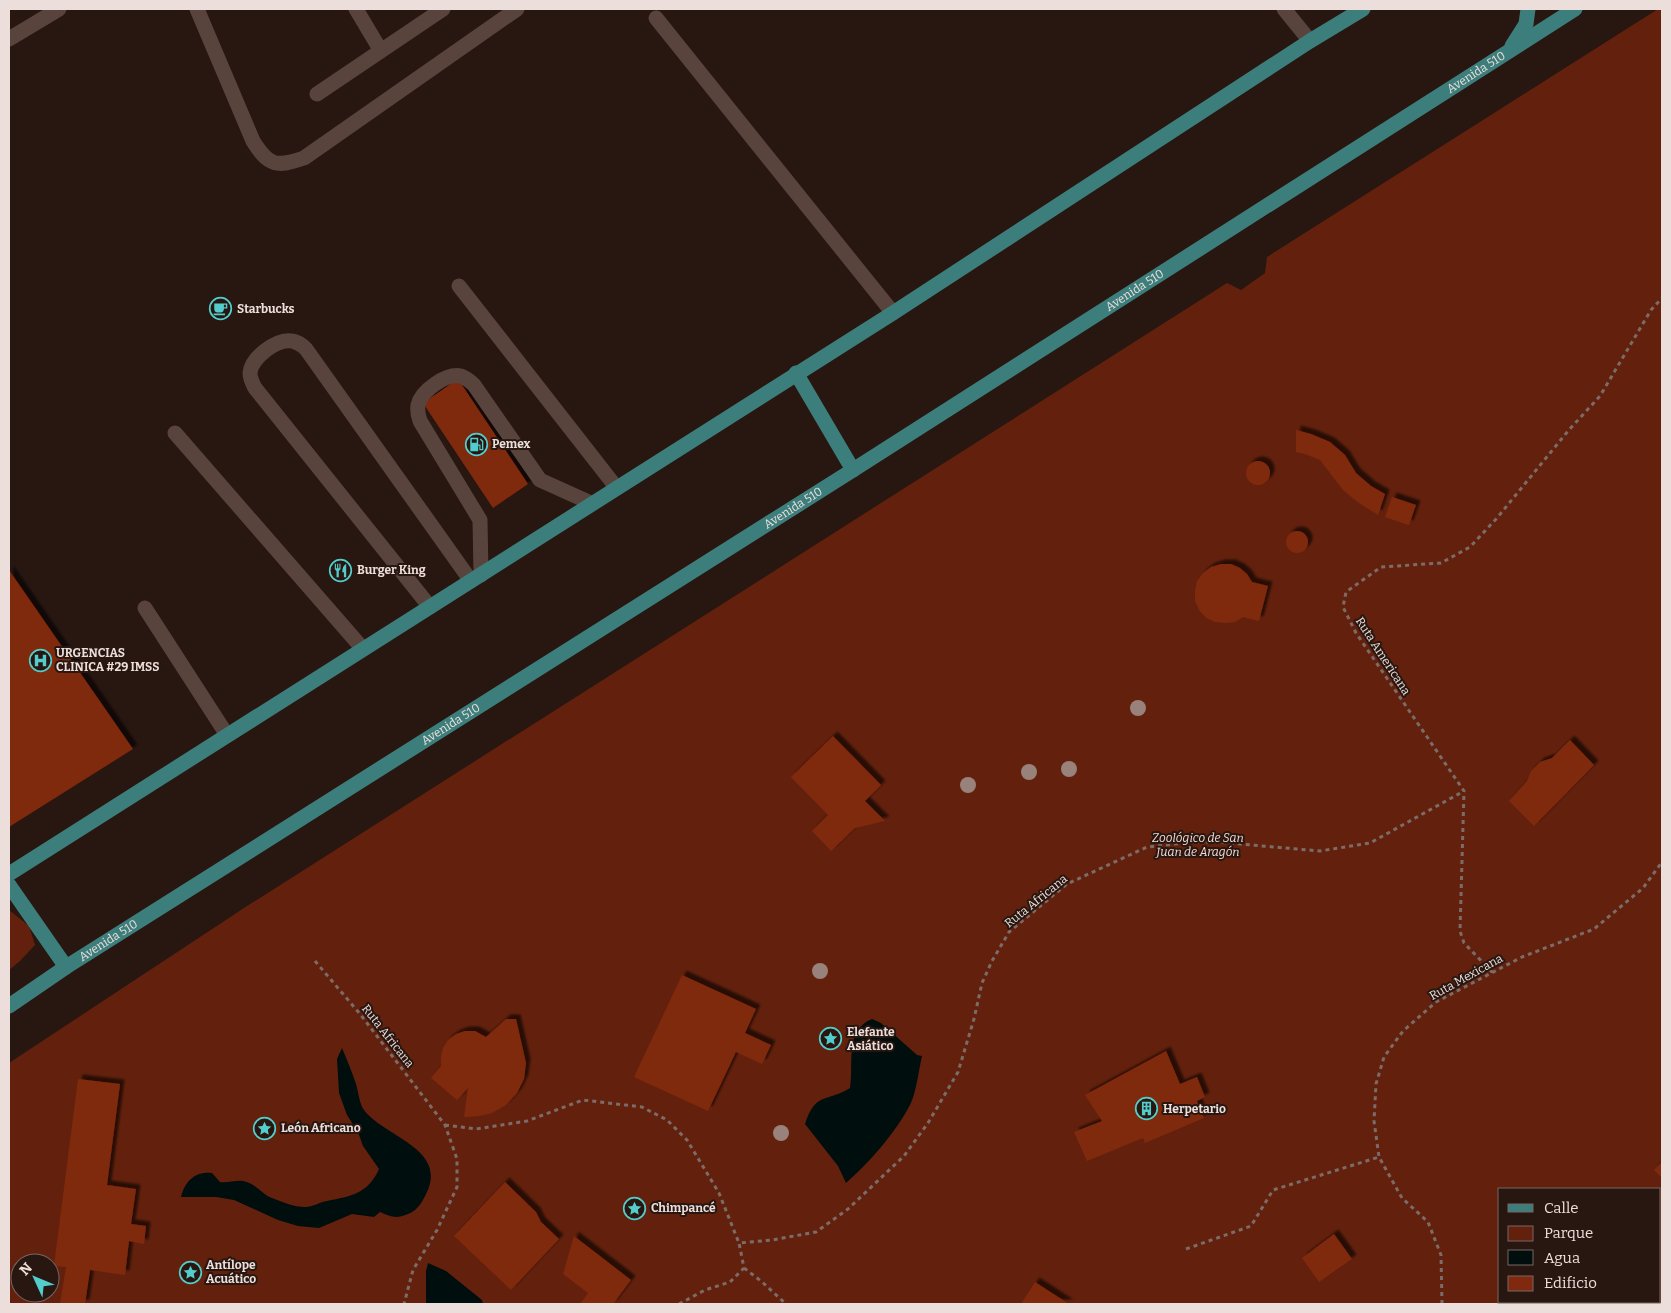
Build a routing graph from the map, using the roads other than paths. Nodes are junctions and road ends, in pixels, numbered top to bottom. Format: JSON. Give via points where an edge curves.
{"nodes":[{"id":1,"x":58,"y":9,"type":"edge"},
{"id":2,"x":197,"y":9,"type":"edge"},
{"id":3,"x":356,"y":9,"type":"edge"},
{"id":4,"x":443,"y":9,"type":"edge"},
{"id":5,"x":517,"y":9,"type":"edge"},
{"id":6,"x":1284,"y":9,"type":"edge"},
{"id":7,"x":1363,"y":9,"type":"edge"},
{"id":8,"x":1528,"y":9,"type":"edge"},
{"id":9,"x":1575,"y":9,"type":"edge"},
{"id":10,"x":656,"y":18,"type":"dead end"},
{"id":11,"x":9,"y":40,"type":"edge"},
{"id":12,"x":1310,"y":41,"type":"junction"},
{"id":13,"x":1510,"y":49,"type":"junction"},
{"id":14,"x":381,"y":51,"type":"junction"},
{"id":15,"x":317,"y":94,"type":"dead end"},
{"id":16,"x":459,"y":286,"type":"dead end"},
{"id":17,"x":893,"y":313,"type":"junction"},
{"id":18,"x":796,"y":373,"type":"junction"},
{"id":19,"x":176,"y":433,"type":"dead end"},
{"id":20,"x":853,"y":470,"type":"junction"},
{"id":21,"x":616,"y":488,"type":"junction"},
{"id":22,"x":591,"y":503,"type":"junction"},
{"id":23,"x":476,"y":578,"type":"junction"},
{"id":24,"x":430,"y":607,"type":"junction"},
{"id":25,"x":145,"y":608,"type":"dead end"},
{"id":26,"x":364,"y":649,"type":"junction"},
{"id":27,"x":227,"y":735,"type":"junction"},
{"id":28,"x":9,"y":874,"type":"edge"},
{"id":29,"x":9,"y":885,"type":"edge"},
{"id":30,"x":66,"y":967,"type":"junction"},
{"id":31,"x":9,"y":1006,"type":"edge"}],
"edges":[{"from":1,"to":11,"type":"street"},
{"from":2,"to":5,"type":"street","via":[[253,141],[261,154],[273,163],[304,158]]},
{"from":3,"to":14,"type":"street"},
{"from":4,"to":14,"type":"street"},
{"from":6,"to":12,"type":"street"},
{"from":7,"to":12,"type":"main road"},
{"from":8,"to":13,"type":"main road","via":[[1526,24]]},
{"from":9,"to":13,"type":"main road","name":"Avenida 510"},
{"from":10,"to":17,"type":"street"},
{"from":12,"to":17,"type":"main road"},
{"from":13,"to":20,"type":"main road","name":"Avenida 510"},
{"from":14,"to":15,"type":"street"},
{"from":16,"to":21,"type":"street"},
{"from":17,"to":18,"type":"main road"},
{"from":18,"to":20,"type":"main road"},
{"from":18,"to":21,"type":"main road"},
{"from":19,"to":26,"type":"street"},
{"from":20,"to":30,"type":"main road","name":"Avenida 510"},
{"from":21,"to":22,"type":"main road"},
{"from":22,"to":23,"type":"main road"},
{"from":22,"to":23,"type":"street","via":[[540,480],[467,379],[451,376],[443,380],[421,397],[418,413],[480,520]]},
{"from":23,"to":24,"type":"main road"},
{"from":23,"to":24,"type":"street","via":[[306,350],[291,341],[274,345],[253,364],[250,372],[255,388]]},
{"from":24,"to":26,"type":"main road"},
{"from":25,"to":27,"type":"street"},
{"from":26,"to":27,"type":"main road"},
{"from":27,"to":28,"type":"main road"},
{"from":29,"to":30,"type":"main road"},
{"from":30,"to":31,"type":"main road","name":"Avenida 510"}]}
